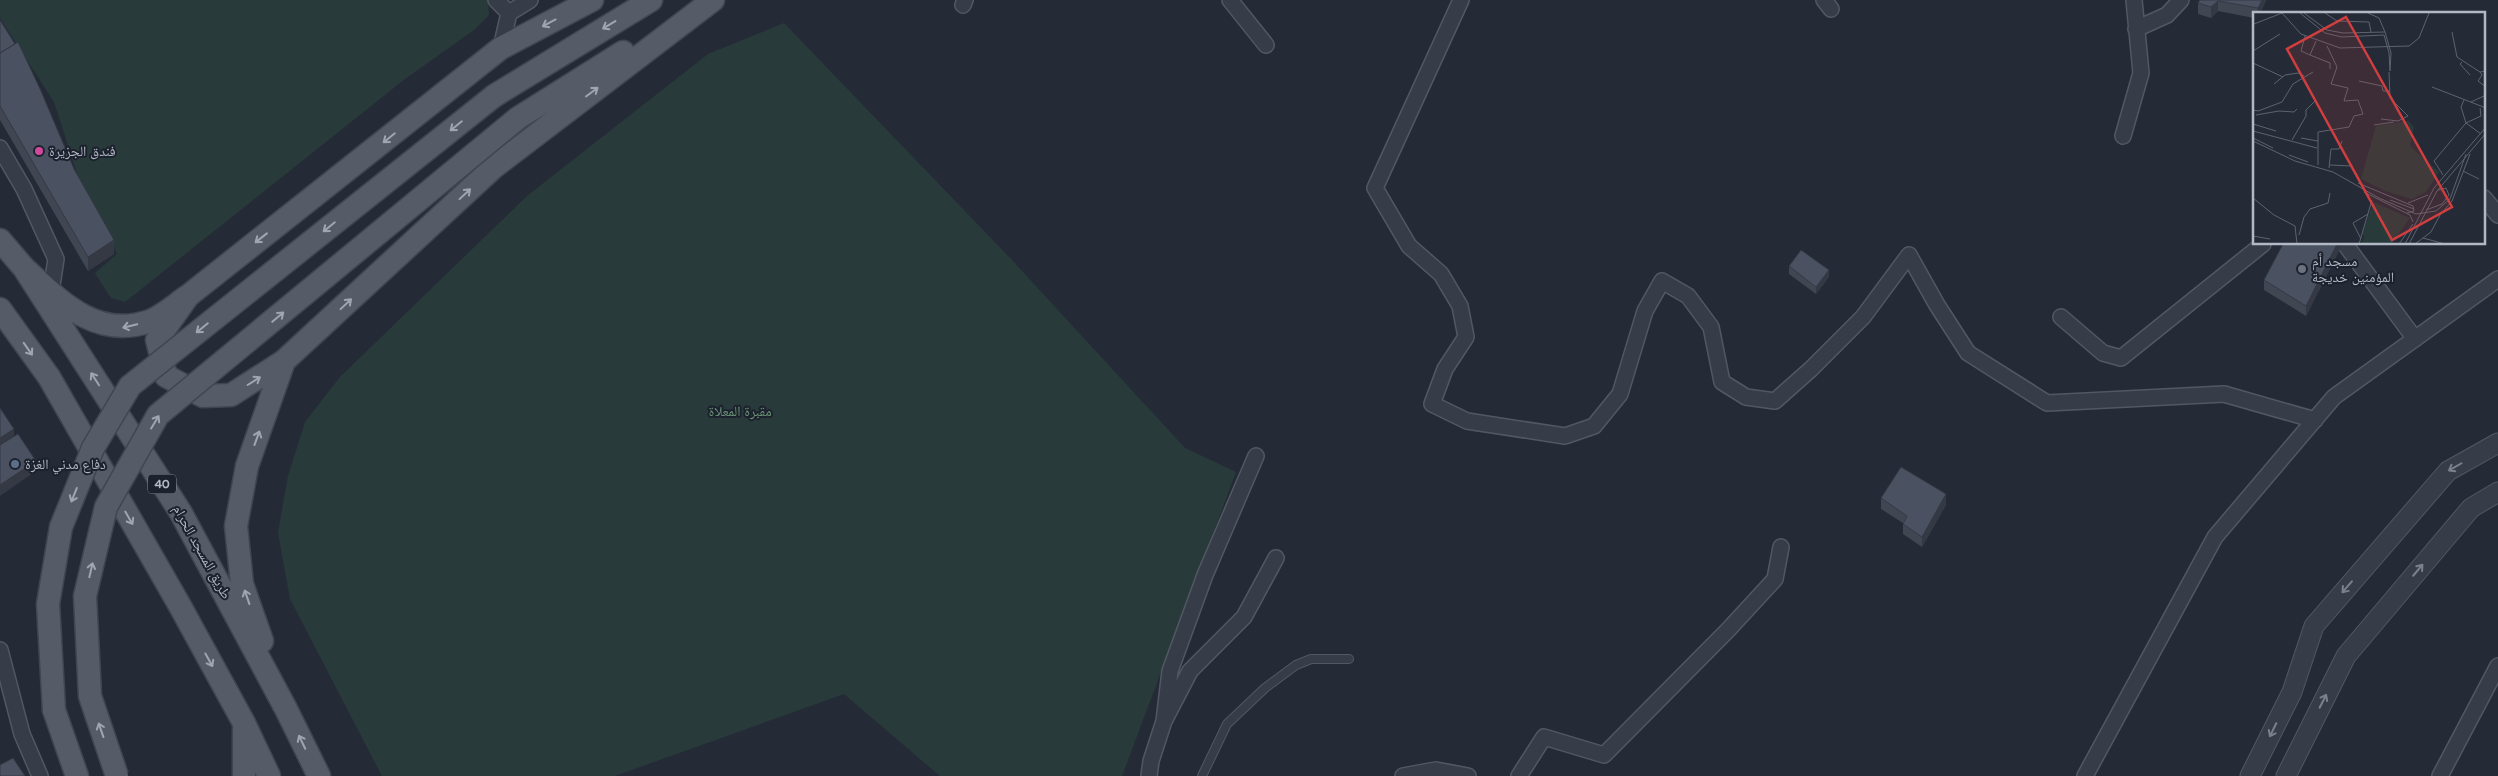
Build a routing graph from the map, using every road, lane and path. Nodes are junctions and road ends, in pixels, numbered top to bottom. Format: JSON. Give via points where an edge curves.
{"nodes":[{"id":1,"x":496,"y":0,"type":"edge"},
{"id":2,"x":530,"y":0,"type":"edge"},
{"id":3,"x":592,"y":0,"type":"edge"},
{"id":4,"x":651,"y":0,"type":"edge"},
{"id":5,"x":706,"y":0,"type":"edge"},
{"id":6,"x":713,"y":0,"type":"edge"},
{"id":7,"x":1230,"y":0,"type":"edge"},
{"id":8,"x":1461,"y":0,"type":"edge"},
{"id":9,"x":2134,"y":0,"type":"edge"},
{"id":10,"x":2181,"y":0,"type":"edge"},
{"id":11,"x":510,"y":13,"type":"junction"},
{"id":12,"x":2136,"y":29,"type":"junction"},
{"id":13,"x":1266,"y":45,"type":"dead end"},
{"id":14,"x":501,"y":48,"type":"junction"},
{"id":15,"x":2123,"y":136,"type":"dead end"},
{"id":16,"x":0,"y":148,"type":"edge"},
{"id":17,"x":2486,"y":200,"type":"edge"},
{"id":18,"x":2498,"y":215,"type":"edge"},
{"id":19,"x":0,"y":240,"type":"edge"},
{"id":20,"x":2263,"y":245,"type":"edge"},
{"id":21,"x":2346,"y":245,"type":"edge"},
{"id":22,"x":24,"y":268,"type":"junction"},
{"id":23,"x":2498,"y":280,"type":"edge"},
{"id":24,"x":51,"y":292,"type":"junction"},
{"id":25,"x":188,"y":296,"type":"junction"},
{"id":26,"x":0,"y":309,"type":"edge"},
{"id":27,"x":2061,"y":317,"type":"dead end"},
{"id":28,"x":2415,"y":339,"type":"junction"},
{"id":29,"x":284,"y":361,"type":"junction"},
{"id":30,"x":2315,"y":420,"type":"junction"},
{"id":31,"x":2498,"y":443,"type":"edge"},
{"id":32,"x":1256,"y":456,"type":"dead end"},
{"id":33,"x":2498,"y":492,"type":"edge"},
{"id":34,"x":1781,"y":548,"type":"dead end"},
{"id":35,"x":1276,"y":558,"type":"dead end"},
{"id":36,"x":0,"y":650,"type":"edge"},
{"id":37,"x":1349,"y":659,"type":"dead end"},
{"id":38,"x":2498,"y":666,"type":"edge"},
{"id":39,"x":286,"y":709,"type":"junction"},
{"id":40,"x":1164,"y":721,"type":"junction"},
{"id":41,"x":244,"y":723,"type":"junction"},
{"id":42,"x":40,"y":776,"type":"edge"},
{"id":43,"x":77,"y":776,"type":"edge"},
{"id":44,"x":117,"y":776,"type":"edge"},
{"id":45,"x":244,"y":776,"type":"edge"},
{"id":46,"x":270,"y":776,"type":"edge"},
{"id":47,"x":319,"y":776,"type":"edge"},
{"id":48,"x":1149,"y":776,"type":"edge"},
{"id":49,"x":1202,"y":776,"type":"edge"},
{"id":50,"x":1403,"y":776,"type":"edge"},
{"id":51,"x":1468,"y":776,"type":"edge"},
{"id":52,"x":1519,"y":776,"type":"edge"},
{"id":53,"x":2085,"y":776,"type":"edge"},
{"id":54,"x":2250,"y":776,"type":"edge"},
{"id":55,"x":2286,"y":776,"type":"edge"},
{"id":56,"x":2440,"y":776,"type":"edge"}],
"edges":[{"from":1,"to":11,"type":"street"},
{"from":2,"to":11,"type":"street"},
{"from":3,"to":14,"type":"main road","one_way":true},
{"from":4,"to":43,"type":"main road","one_way":true,"bridge":true,"via":[[494,96],[130,386],[93,448],[61,527],[48,604],[54,710]]},
{"from":44,"to":5,"type":"main road","one_way":true,"bridge":true,"via":[[90,696],[85,596],[106,507],[158,415],[518,118]]},
{"from":29,"to":6,"type":"main road","one_way":true,"via":[[494,167]]},
{"from":7,"to":13,"type":"street"},
{"from":8,"to":30,"type":"street","via":[[1375,188],[1410,246],[1441,274],[1460,306],[1466,336],[1445,369],[1432,404],[1441,409],[1467,421],[1565,436],[1594,426],[1620,394],[1645,311],[1662,281],[1688,296],[1711,327],[1722,382],[1746,397],[1775,401],[1863,317],[1909,255],[1968,353],[2047,403],[2224,394]]},
{"from":9,"to":12,"type":"street"},
{"from":10,"to":12,"type":"street","via":[[2167,15]]},
{"from":11,"to":14,"type":"street"},
{"from":12,"to":15,"type":"street","via":[[2141,73]]},
{"from":14,"to":25,"type":"main road","one_way":true},
{"from":16,"to":24,"type":"street","via":[[24,189],[56,259]]},
{"from":17,"to":18,"type":"street"},
{"from":19,"to":22,"type":"main road","name":"طريق المسجد الحرام","number":"40"},
{"from":20,"to":27,"type":"street","via":[[2121,358],[2103,353]]},
{"from":21,"to":28,"type":"street"},
{"from":22,"to":24,"type":"main road"},
{"from":39,"to":22,"type":"main road","name":"طريق المسجد الحرام","number":"40","one_way":true,"via":[[181,513]]},
{"from":23,"to":28,"type":"street"},
{"from":25,"to":24,"type":"main road","one_way":true,"via":[[151,320],[122,328],[74,312]]},
{"from":25,"to":29,"type":"main road","one_way":true,"via":[[157,340],[166,376],[203,396],[231,395]]},
{"from":26,"to":41,"type":"main road","one_way":true,"via":[[48,377]]},
{"from":28,"to":30,"type":"street","via":[[2334,397]]},
{"from":39,"to":29,"type":"main road","one_way":true,"via":[[242,584],[236,526],[247,466]]},
{"from":30,"to":53,"type":"street","via":[[2215,537]]},
{"from":31,"to":54,"type":"street","one_way":true,"via":[[2448,471],[2314,626],[2292,692]]},
{"from":32,"to":40,"type":"street","via":[[1205,575],[1170,671]]},
{"from":55,"to":33,"type":"street","one_way":true,"via":[[2346,656],[2470,508]]},
{"from":34,"to":52,"type":"street","via":[[1775,579],[1604,755],[1544,737]]},
{"from":35,"to":40,"type":"street","via":[[1244,617],[1190,671]]},
{"from":36,"to":42,"type":"street","via":[[22,734]]},
{"from":37,"to":49,"type":"lane","via":[[1311,659],[1296,665],[1265,688],[1227,724]]},
{"from":38,"to":56,"type":"street"},
{"from":47,"to":39,"type":"main road","name":"طريق المسجد الحرام","number":"40","one_way":true},
{"from":40,"to":48,"type":"street"},
{"from":41,"to":45,"type":"main road"},
{"from":41,"to":46,"type":"main road"},
{"from":50,"to":51,"type":"street","via":[[1436,770]]}]}
